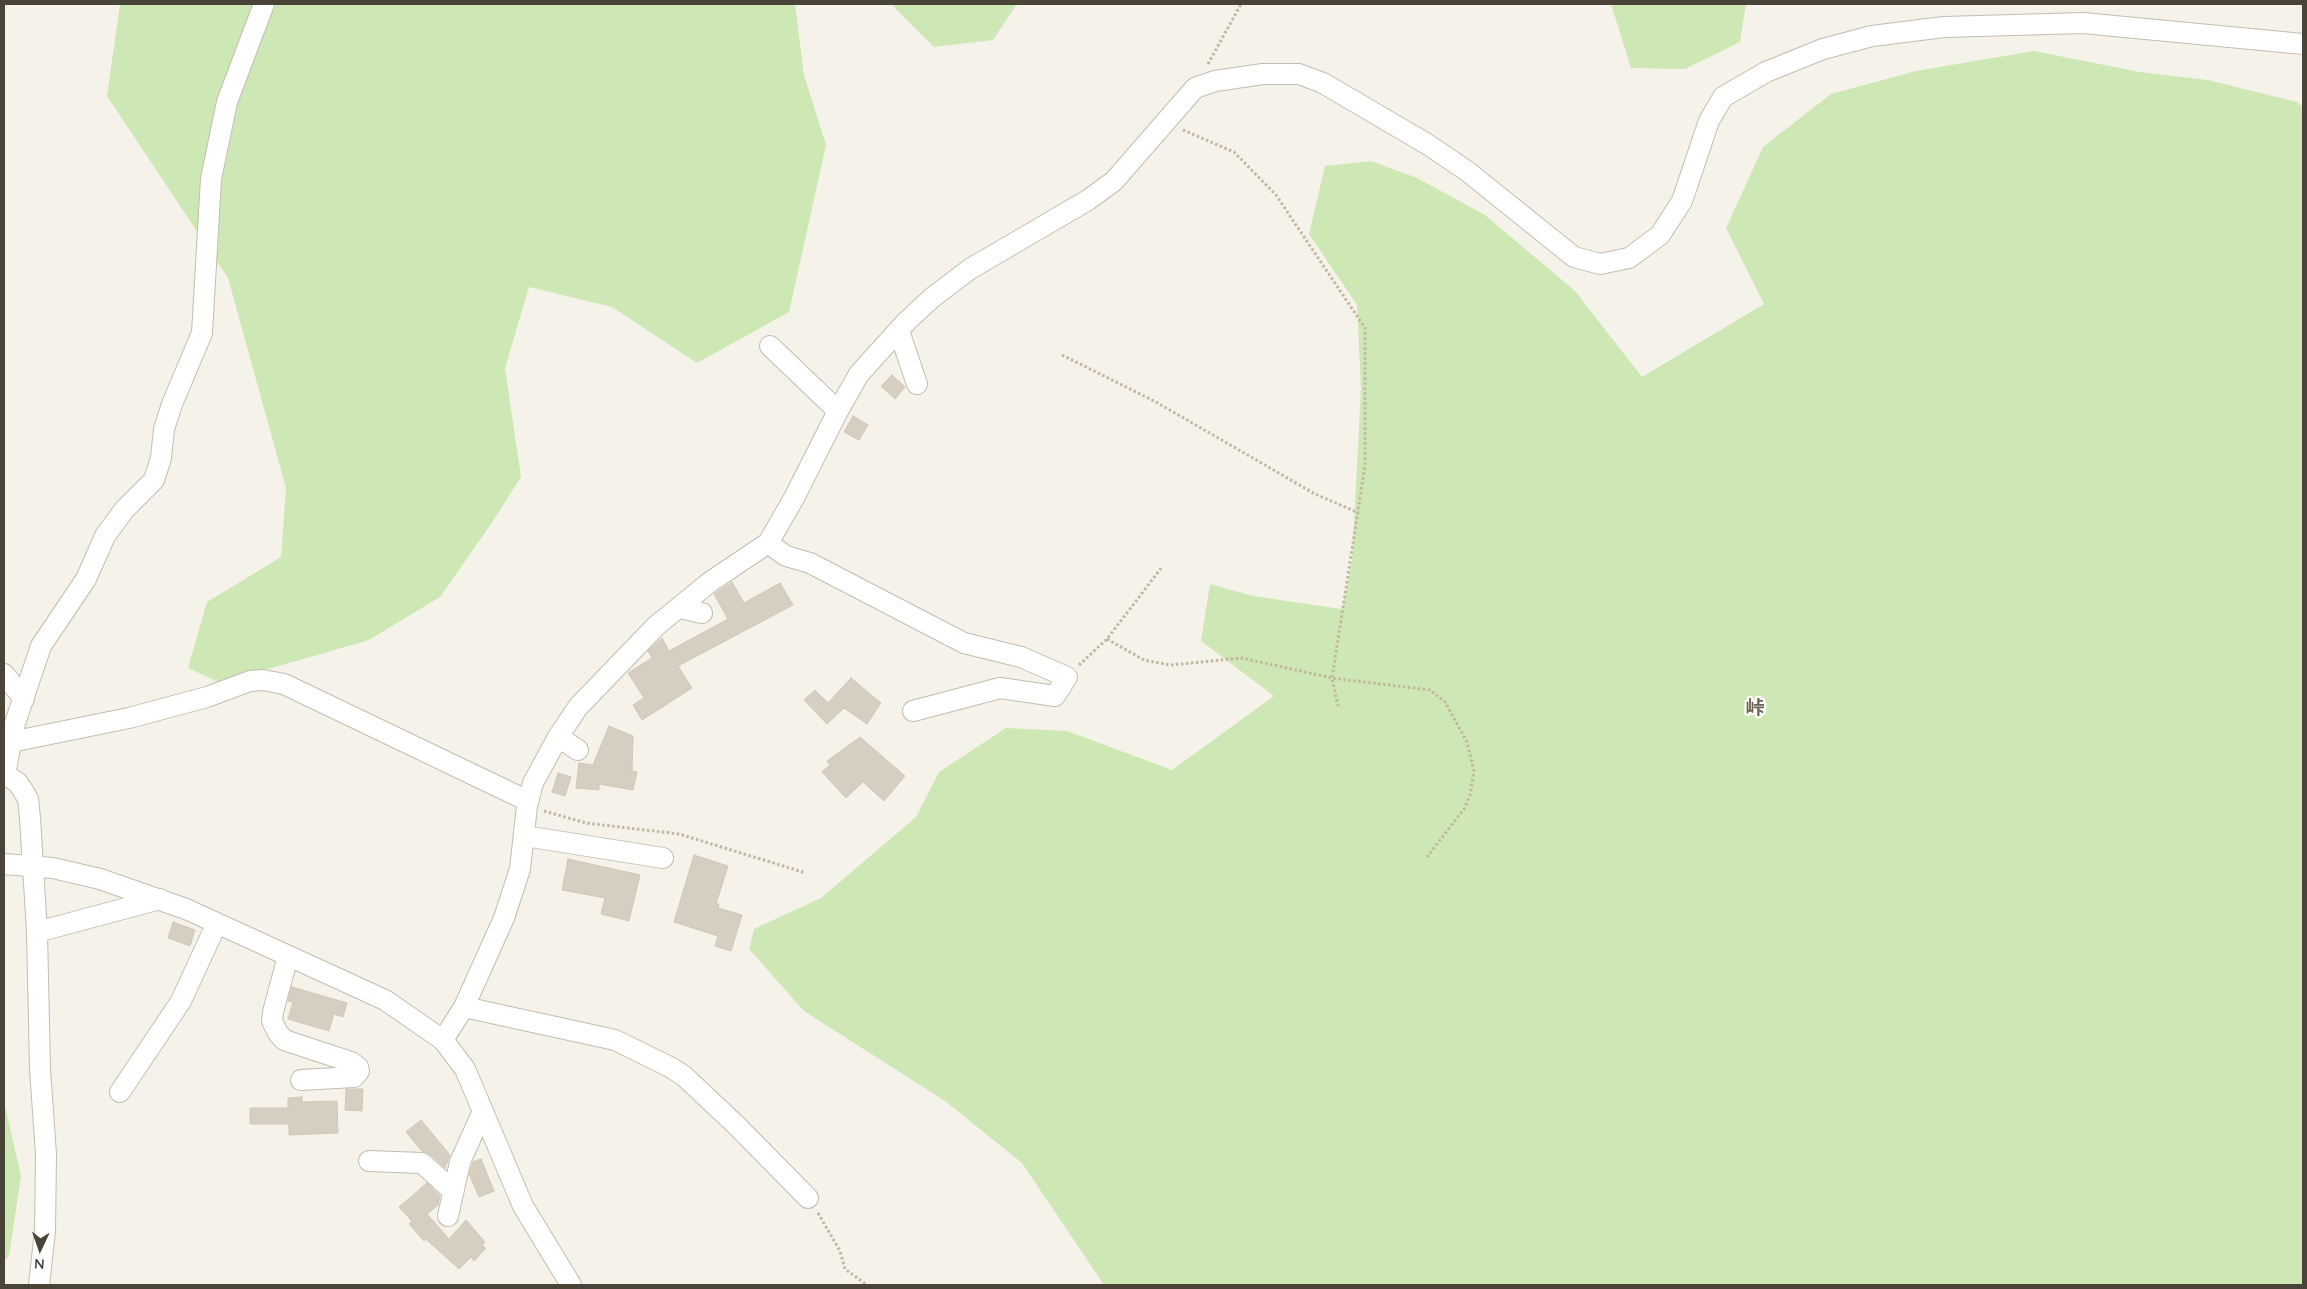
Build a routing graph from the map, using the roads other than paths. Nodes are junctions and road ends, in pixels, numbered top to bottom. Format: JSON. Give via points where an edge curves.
{"nodes":[{"id":1,"x":264,"y":4,"type":"edge"},
{"id":2,"x":2303,"y":44,"type":"edge"},
{"id":3,"x":899,"y":331,"type":"junction"},
{"id":4,"x":770,"y":346,"type":"dead end"},
{"id":5,"x":917,"y":384,"type":"dead end"},
{"id":6,"x":838,"y":410,"type":"junction"},
{"id":7,"x":768,"y":544,"type":"junction"},
{"id":8,"x":680,"y":608,"type":"junction"},
{"id":9,"x":702,"y":613,"type":"dead end"},
{"id":10,"x":4,"y":674,"type":"edge"},
{"id":11,"x":24,"y":699,"type":"junction"},
{"id":12,"x":913,"y":710,"type":"dead end"},
{"id":13,"x":558,"y":737,"type":"junction"},
{"id":14,"x":11,"y":742,"type":"junction"},
{"id":15,"x":578,"y":750,"type":"dead end"},
{"id":16,"x":4,"y":774,"type":"edge"},
{"id":17,"x":527,"y":803,"type":"junction"},
{"id":18,"x":525,"y":836,"type":"junction"},
{"id":19,"x":663,"y":858,"type":"dead end"},
{"id":20,"x":4,"y":864,"type":"edge"},
{"id":21,"x":32,"y":866,"type":"junction"},
{"id":22,"x":160,"y":899,"type":"junction"},
{"id":23,"x":218,"y":923,"type":"junction"},
{"id":24,"x":37,"y":932,"type":"junction"},
{"id":25,"x":288,"y":956,"type":"junction"},
{"id":26,"x":464,"y":1006,"type":"junction"},
{"id":27,"x":443,"y":1040,"type":"junction"},
{"id":28,"x":301,"y":1080,"type":"dead end"},
{"id":29,"x":120,"y":1092,"type":"dead end"},
{"id":30,"x":482,"y":1111,"type":"junction"},
{"id":31,"x":369,"y":1161,"type":"dead end"},
{"id":32,"x":453,"y":1191,"type":"junction"},
{"id":33,"x":808,"y":1198,"type":"road end"},
{"id":34,"x":448,"y":1216,"type":"dead end"},
{"id":35,"x":567,"y":1283,"type":"edge"},
{"id":36,"x":39,"y":1285,"type":"edge"}],
"edges":[{"from":1,"to":11,"type":"street","via":[[227,102],[211,179],[202,333],[172,404],[154,480],[124,510],[105,536],[86,579],[41,646]]},
{"from":2,"to":3,"type":"street","via":[[2083,23],[1944,27],[1872,36],[1823,49],[1766,72],[1723,97],[1709,121],[1682,201],[1660,235],[1629,258],[1600,264],[1574,257],[1467,171],[1323,83],[1298,74],[1263,74],[1215,81],[1195,88],[1114,181],[1088,200],[970,269],[934,296]]},
{"from":3,"to":5,"type":"street"},
{"from":3,"to":6,"type":"street","via":[[859,374]]},
{"from":4,"to":6,"type":"street"},
{"from":6,"to":7,"type":"street"},
{"from":7,"to":8,"type":"street","via":[[710,582]]},
{"from":7,"to":12,"type":"street","via":[[786,556],[810,563],[964,643],[1021,657],[1066,677],[1055,696],[1000,688]]},
{"from":8,"to":9,"type":"street"},
{"from":8,"to":13,"type":"street","via":[[656,626],[578,707]]},
{"from":10,"to":11,"type":"street"},
{"from":11,"to":14,"type":"street"},
{"from":13,"to":15,"type":"street"},
{"from":13,"to":17,"type":"street","via":[[533,783]]},
{"from":14,"to":16,"type":"street"},
{"from":14,"to":17,"type":"street","via":[[129,718],[207,697],[250,681],[263,680],[284,684]]},
{"from":16,"to":21,"type":"street","via":[[17,782],[28,799]]},
{"from":17,"to":18,"type":"street"},
{"from":18,"to":19,"type":"street"},
{"from":18,"to":26,"type":"street","via":[[520,869],[504,918]]},
{"from":20,"to":21,"type":"street"},
{"from":21,"to":22,"type":"street","via":[[100,879]]},
{"from":21,"to":24,"type":"street"},
{"from":22,"to":23,"type":"street"},
{"from":22,"to":24,"type":"street"},
{"from":23,"to":25,"type":"street"},
{"from":23,"to":29,"type":"street","via":[[181,1001]]},
{"from":24,"to":36,"type":"street","via":[[46,1196]]},
{"from":25,"to":27,"type":"street","via":[[384,1000]]},
{"from":25,"to":28,"type":"street","via":[[273,1012],[272,1021],[278,1033],[284,1040],[351,1062],[359,1071],[354,1076]]},
{"from":26,"to":27,"type":"street"},
{"from":26,"to":33,"type":"street","via":[[615,1040],[670,1067],[735,1124]]},
{"from":27,"to":30,"type":"street","via":[[465,1069]]},
{"from":30,"to":32,"type":"street","via":[[460,1162]]},
{"from":30,"to":35,"type":"street","via":[[523,1206]]},
{"from":31,"to":32,"type":"street","via":[[422,1164]]},
{"from":32,"to":34,"type":"street"}]}
